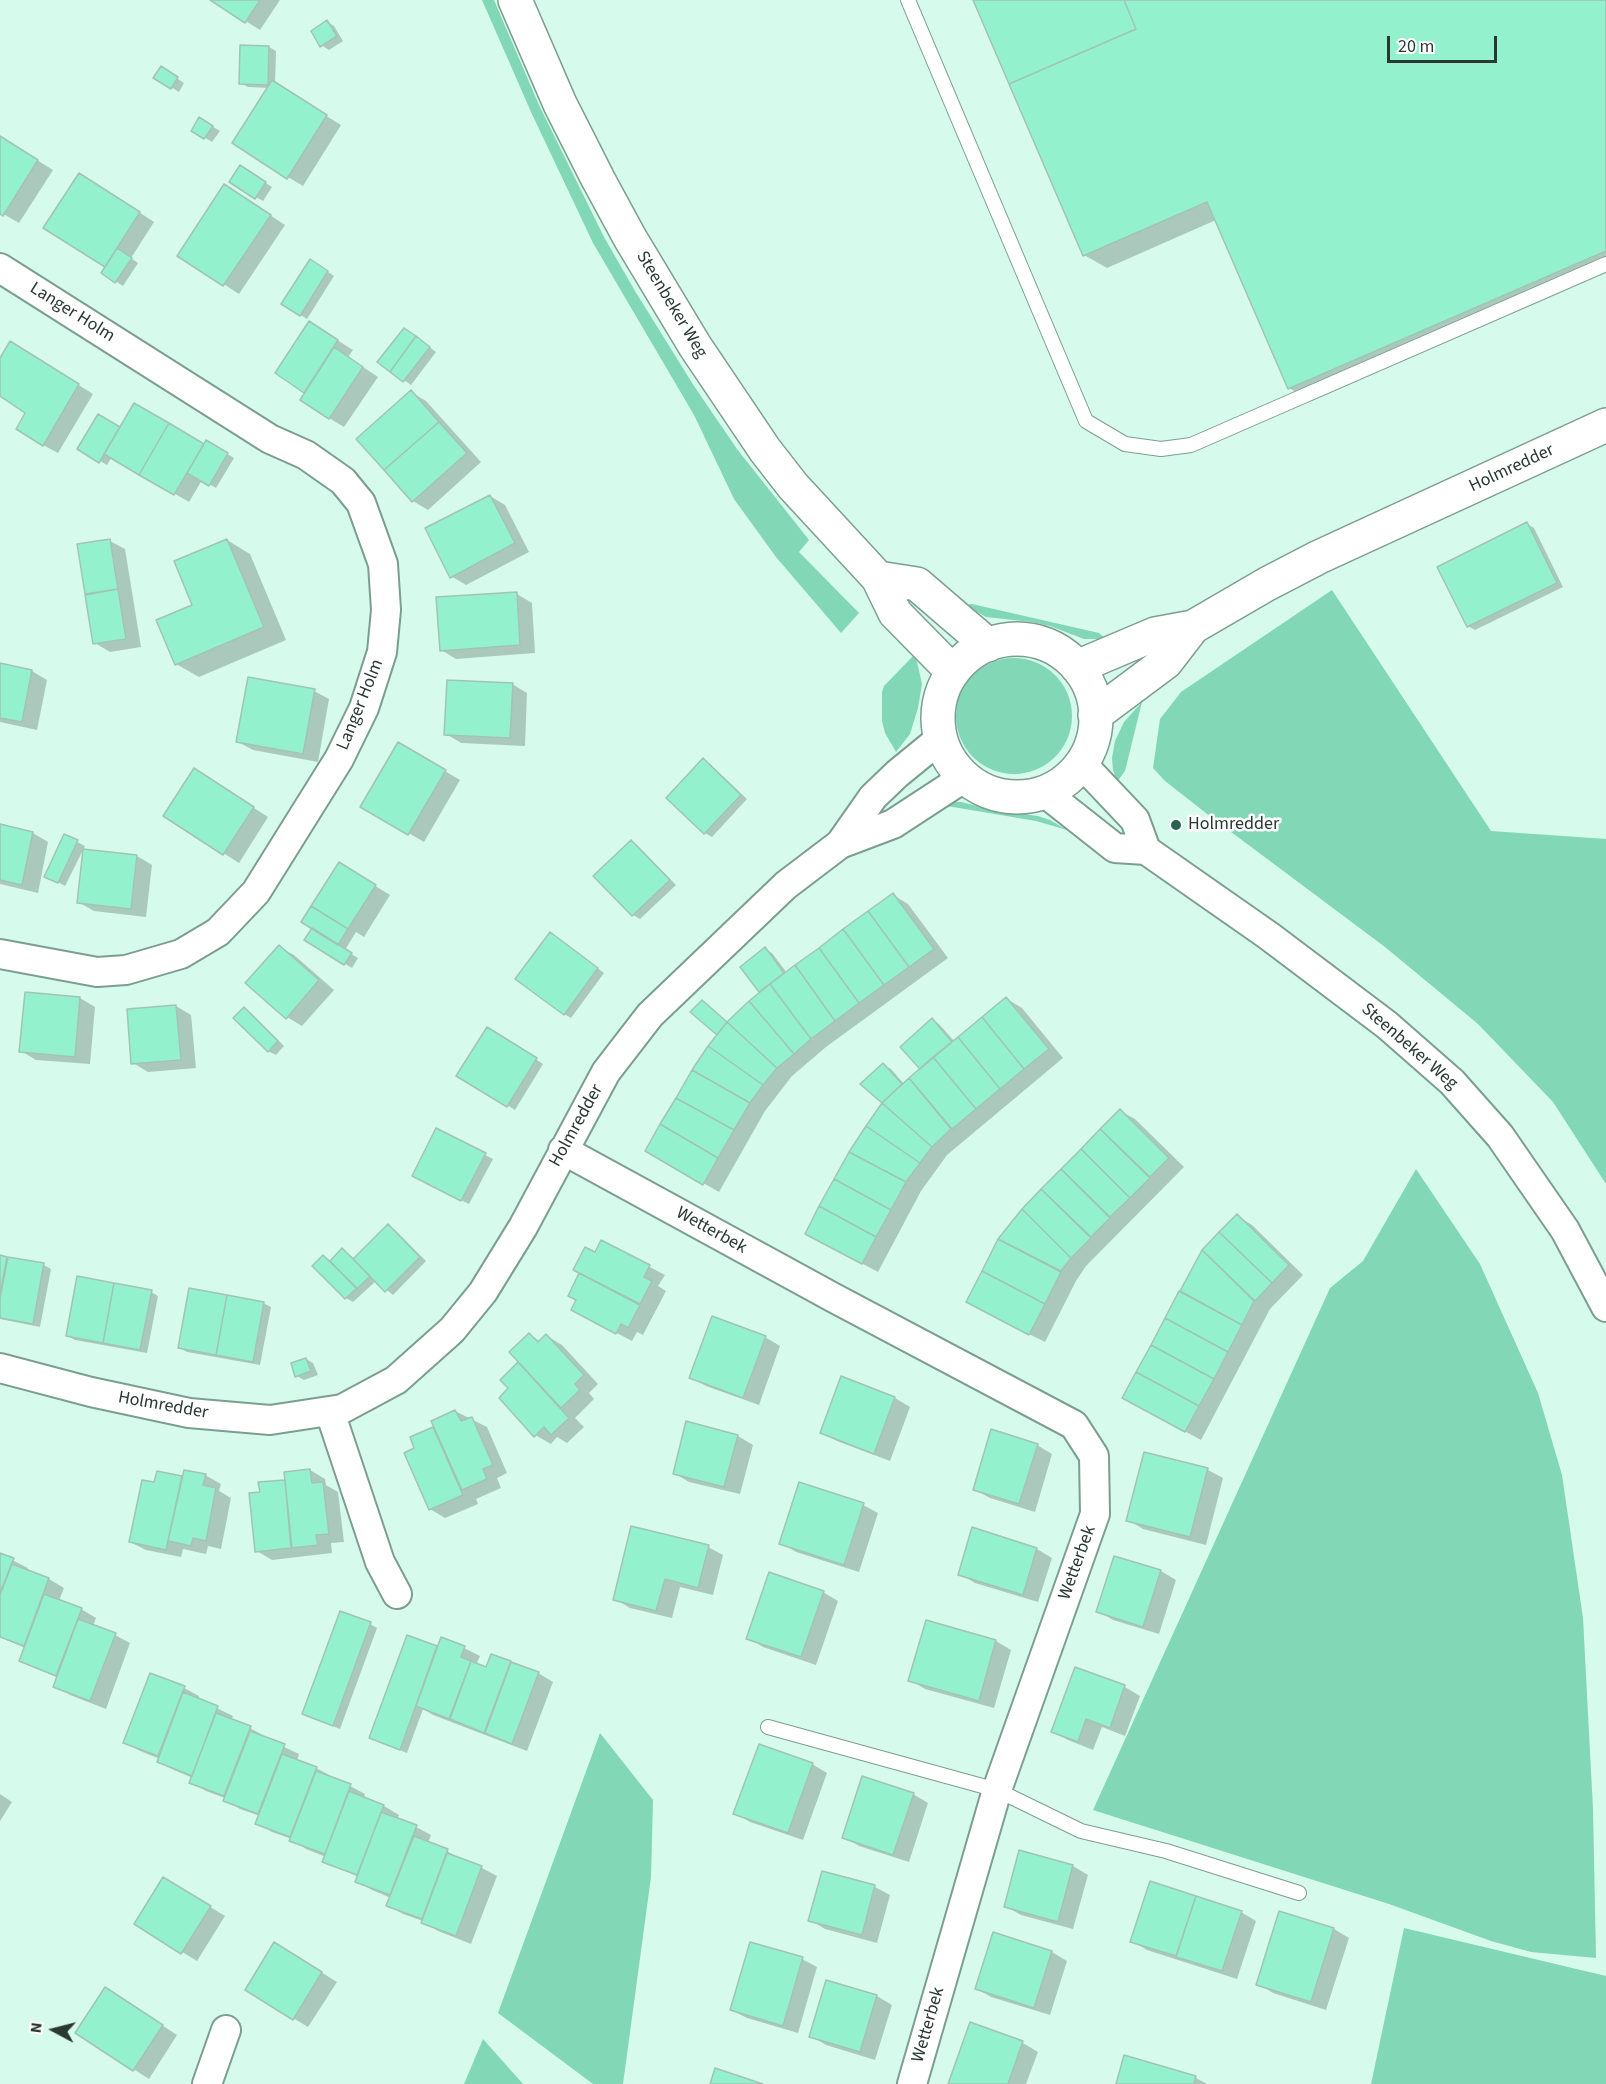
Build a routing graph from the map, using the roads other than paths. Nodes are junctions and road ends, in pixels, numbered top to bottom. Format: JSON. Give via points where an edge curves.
{"nodes":[{"id":1,"x":514,"y":0,"type":"edge"},
{"id":2,"x":908,"y":0,"type":"edge"},
{"id":3,"x":1606,"y":264,"type":"edge"},
{"id":4,"x":0,"y":268,"type":"edge"},
{"id":5,"x":1606,"y":425,"type":"edge"},
{"id":6,"x":878,"y":578,"type":"junction"},
{"id":7,"x":1193,"y":627,"type":"junction"},
{"id":8,"x":988,"y":645,"type":"junction"},
{"id":9,"x":1077,"y":668,"type":"junction"},
{"id":10,"x":953,"y":672,"type":"junction"},
{"id":11,"x":1095,"y":715,"type":"junction"},
{"id":12,"x":941,"y":738,"type":"junction"},
{"id":13,"x":1081,"y":763,"type":"junction"},
{"id":14,"x":965,"y":777,"type":"junction"},
{"id":15,"x":1044,"y":792,"type":"junction"},
{"id":16,"x":840,"y":844,"type":"junction"},
{"id":17,"x":1146,"y":850,"type":"junction"},
{"id":18,"x":0,"y":954,"type":"edge"},
{"id":19,"x":563,"y":1149,"type":"junction"},
{"id":20,"x":1606,"y":1307,"type":"edge"},
{"id":21,"x":0,"y":1368,"type":"edge"},
{"id":22,"x":330,"y":1412,"type":"junction"},
{"id":23,"x":397,"y":1594,"type":"dead end"},
{"id":24,"x":768,"y":1727,"type":"dead end"},
{"id":25,"x":997,"y":1790,"type":"junction"},
{"id":26,"x":1299,"y":1893,"type":"dead end"},
{"id":27,"x":226,"y":2030,"type":"dead end"},
{"id":28,"x":207,"y":2084,"type":"edge"},
{"id":29,"x":912,"y":2084,"type":"edge"}],
"edges":[{"from":1,"to":6,"type":"street","name":"Steenbeker Weg","via":[[598,179],[695,346],[793,486]]},
{"from":2,"to":3,"type":"lane","via":[[1086,421],[1125,444],[1161,449],[1191,445]]},
{"from":4,"to":18,"type":"street","name":"Langer Holm","via":[[270,439],[306,455],[343,482],[362,503],[383,564],[386,610],[382,652],[364,708],[339,759],[256,892],[218,932],[181,954],[126,970],[97,972]]},
{"from":5,"to":7,"type":"street","name":"Holmredder","via":[[1319,557]]},
{"from":6,"to":8,"type":"street","via":[[917,584]]},
{"from":6,"to":10,"type":"street","name":"Steenbeker Weg","via":[[895,613]]},
{"from":7,"to":9,"type":"street","name":"Holmredder","via":[[1155,634]]},
{"from":7,"to":11,"type":"street","name":"Holmredder","via":[[1166,662]]},
{"from":8,"to":9,"type":"street","via":[[1011,640],[1036,642],[1058,651]]},
{"from":8,"to":10,"type":"street","via":[[968,656]]},
{"from":9,"to":11,"type":"street","via":[[1090,690]]},
{"from":10,"to":12,"type":"street","via":[[938,710]]},
{"from":11,"to":13,"type":"street","via":[[1094,732]]},
{"from":12,"to":14,"type":"street","via":[[950,759]]},
{"from":12,"to":16,"type":"street","name":"Holmredder","via":[[873,797]]},
{"from":13,"to":15,"type":"street","via":[[1065,781]]},
{"from":13,"to":17,"type":"street","via":[[1135,820]]},
{"from":14,"to":15,"type":"street","via":[[1002,795]]},
{"from":14,"to":16,"type":"street","name":"Holmredder","via":[[892,824]]},
{"from":15,"to":17,"type":"street","via":[[1115,848]]},
{"from":16,"to":19,"type":"street","name":"Holmredder","via":[[786,885],[650,1016],[606,1072]]},
{"from":17,"to":20,"type":"street","name":"Steenbeker Weg","via":[[1387,1025],[1452,1082],[1500,1136],[1565,1230]]},
{"from":19,"to":22,"type":"street","name":"Holmredder","via":[[523,1227],[483,1292],[452,1330],[396,1380]]},
{"from":19,"to":25,"type":"street","name":"Wetterbek","via":[[1074,1425],[1094,1456],[1095,1514]]},
{"from":21,"to":22,"type":"street","name":"Holmredder","via":[[189,1413],[270,1420]]},
{"from":22,"to":23,"type":"street","via":[[380,1562]]},
{"from":24,"to":25,"type":"lane"},
{"from":25,"to":26,"type":"lane","via":[[1081,1830],[1166,1851]]},
{"from":25,"to":29,"type":"street","name":"Wetterbek"},
{"from":27,"to":28,"type":"street"}]}
